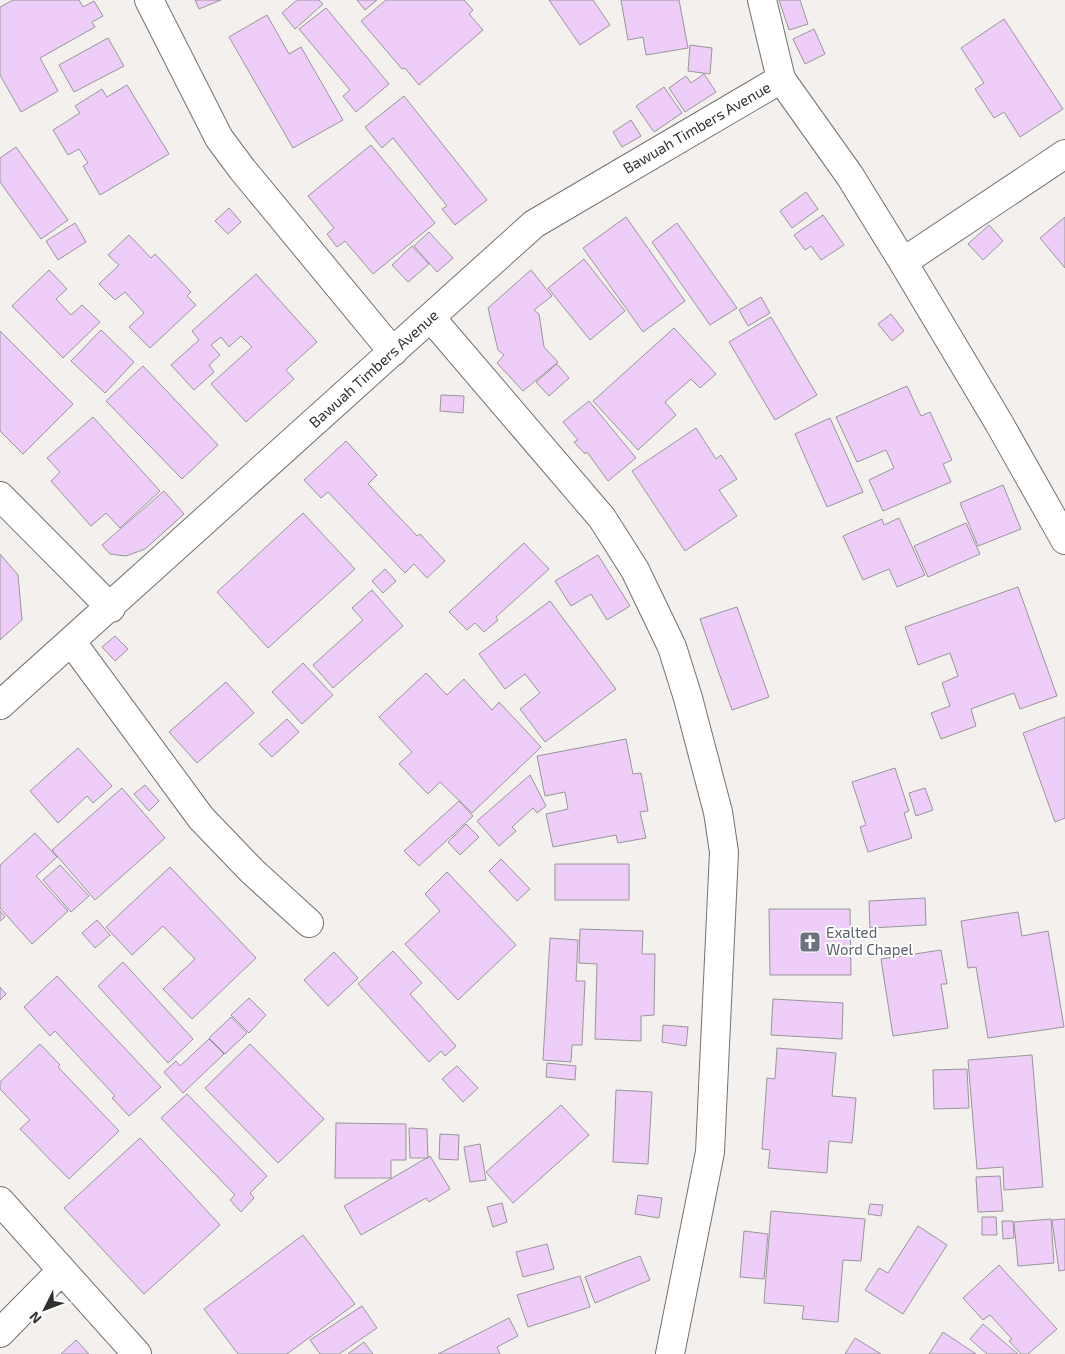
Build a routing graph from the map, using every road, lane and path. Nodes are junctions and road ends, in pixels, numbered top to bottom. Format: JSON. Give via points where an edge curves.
{"nodes":[{"id":1,"x":149,"y":0,"type":"edge"},
{"id":2,"x":762,"y":0,"type":"edge"},
{"id":3,"x":781,"y":79,"type":"junction"},
{"id":4,"x":1065,"y":154,"type":"edge"},
{"id":5,"x":903,"y":262,"type":"junction"},
{"id":6,"x":431,"y":318,"type":"junction"},
{"id":7,"x":393,"y":352,"type":"junction"},
{"id":8,"x":0,"y":496,"type":"edge"},
{"id":9,"x":1065,"y":540,"type":"edge"},
{"id":10,"x":111,"y":608,"type":"junction"},
{"id":11,"x":71,"y":640,"type":"junction"},
{"id":12,"x":0,"y":705,"type":"edge"},
{"id":13,"x":309,"y":923,"type":"dead end"},
{"id":14,"x":0,"y":1202,"type":"edge"},
{"id":15,"x":61,"y":1271,"type":"junction"},
{"id":16,"x":0,"y":1333,"type":"edge"},
{"id":17,"x":137,"y":1354,"type":"edge"},
{"id":18,"x":670,"y":1354,"type":"edge"}],
"edges":[{"from":1,"to":7,"type":"street","via":[[218,138]]},
{"from":2,"to":3,"type":"street"},
{"from":3,"to":5,"type":"street","via":[[850,176]]},
{"from":3,"to":6,"type":"street","name":"Bawuah Timbers Avenue","via":[[534,224]]},
{"from":4,"to":5,"type":"street"},
{"from":5,"to":9,"type":"street"},
{"from":6,"to":7,"type":"street","name":"Bawuah Timbers Avenue"},
{"from":6,"to":18,"type":"street","via":[[602,518],[635,570],[672,647],[718,812],[724,852],[710,1152]]},
{"from":7,"to":10,"type":"street","name":"Bawuah Timbers Avenue"},
{"from":8,"to":10,"type":"street"},
{"from":10,"to":11,"type":"street","name":"Bawuah Timbers Avenue"},
{"from":11,"to":12,"type":"street","name":"Bawuah Timbers Avenue"},
{"from":11,"to":13,"type":"street","via":[[201,818]]},
{"from":14,"to":15,"type":"street"},
{"from":15,"to":16,"type":"street"},
{"from":15,"to":17,"type":"street"}]}
